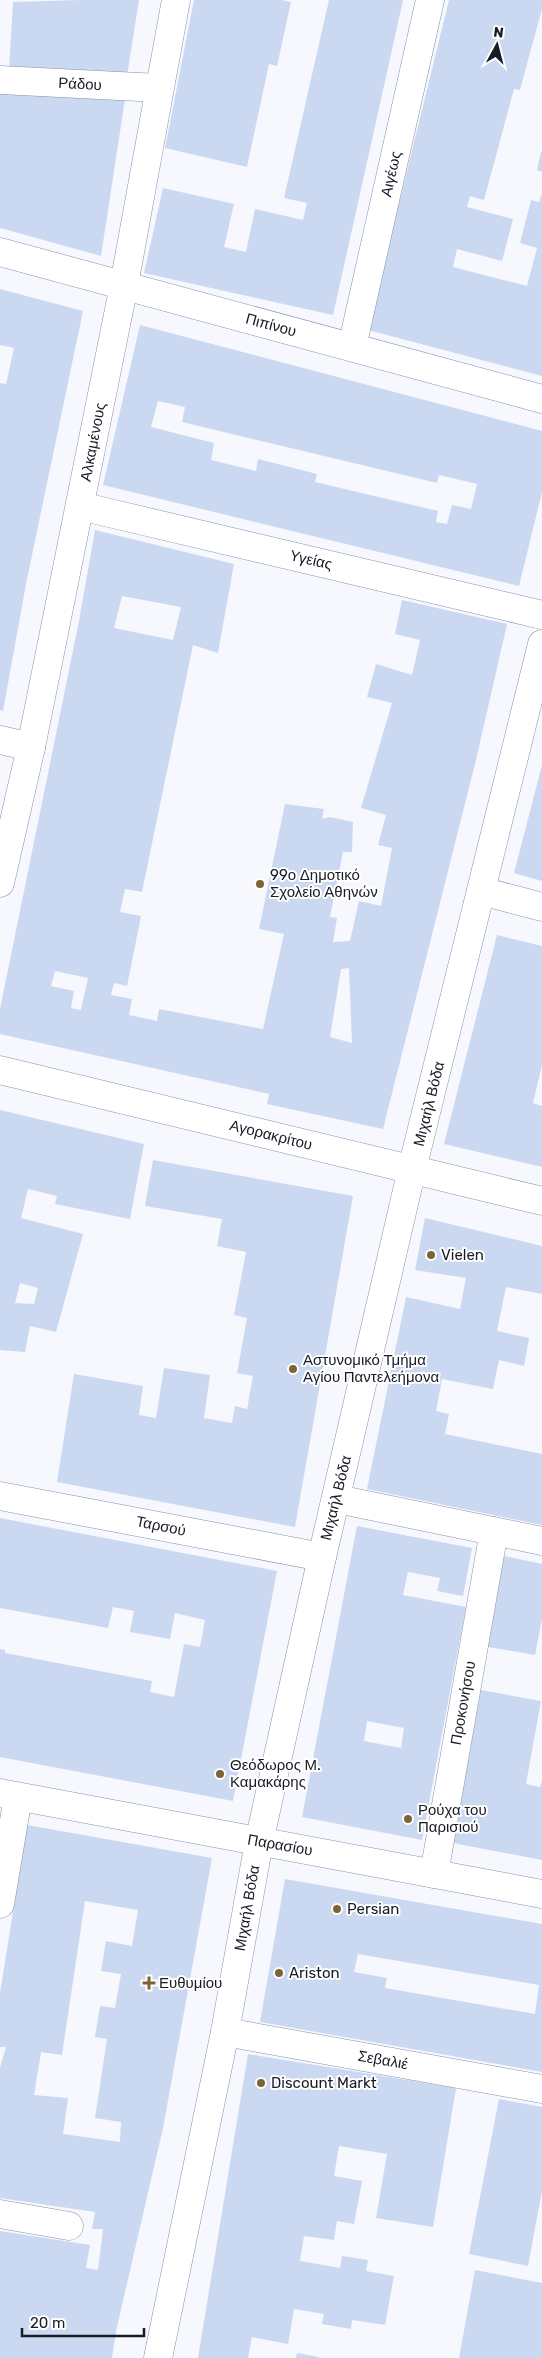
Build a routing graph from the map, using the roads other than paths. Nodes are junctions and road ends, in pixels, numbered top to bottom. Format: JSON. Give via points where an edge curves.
{"nodes":[{"id":1,"x":176,"y":0,"type":"edge"},
{"id":2,"x":430,"y":0,"type":"edge"},
{"id":3,"x":0,"y":80,"type":"edge"},
{"id":4,"x":159,"y":88,"type":"junction"},
{"id":5,"x":0,"y":252,"type":"edge"},
{"id":6,"x":124,"y":286,"type":"junction"},
{"id":7,"x":352,"y":347,"type":"junction"},
{"id":8,"x":542,"y":399,"type":"edge"},
{"id":9,"x":80,"y":506,"type":"junction"},
{"id":10,"x":542,"y":615,"type":"edge"},
{"id":11,"x":540,"y":659,"type":"edge"},
{"id":12,"x":0,"y":740,"type":"edge"},
{"id":13,"x":31,"y":746,"type":"junction"},
{"id":14,"x":0,"y":883,"type":"edge"},
{"id":15,"x":481,"y":891,"type":"junction"},
{"id":16,"x":542,"y":907,"type":"edge"},
{"id":17,"x":0,"y":1070,"type":"edge"},
{"id":18,"x":412,"y":1169,"type":"junction"},
{"id":19,"x":542,"y":1201,"type":"edge"},
{"id":20,"x":0,"y":1496,"type":"edge"},
{"id":21,"x":337,"y":1499,"type":"junction"},
{"id":22,"x":494,"y":1531,"type":"junction"},
{"id":23,"x":542,"y":1541,"type":"edge"},
{"id":24,"x":322,"y":1557,"type":"junction"},
{"id":25,"x":9,"y":1795,"type":"edge"},
{"id":26,"x":259,"y":1842,"type":"junction"},
{"id":27,"x":434,"y":1874,"type":"junction"},
{"id":28,"x":542,"y":1894,"type":"edge"},
{"id":29,"x":0,"y":1904,"type":"edge"},
{"id":30,"x":225,"y":2032,"type":"junction"},
{"id":31,"x":542,"y":2089,"type":"edge"},
{"id":32,"x":0,"y":2214,"type":"edge"},
{"id":33,"x":69,"y":2226,"type":"dead end"},
{"id":34,"x":158,"y":2358,"type":"edge"}],
"edges":[{"from":1,"to":4,"type":"street","name":"Αλκαμένους"},
{"from":2,"to":7,"type":"street","name":"Αιγέως"},
{"from":3,"to":4,"type":"street","name":"Ράδου"},
{"from":4,"to":6,"type":"street","name":"Αλκαμένους"},
{"from":5,"to":6,"type":"street","name":"Πιπίνου"},
{"from":6,"to":7,"type":"street","name":"Πιπίνου"},
{"from":6,"to":9,"type":"street","name":"Αλκαμένους"},
{"from":7,"to":8,"type":"street","name":"Πιπίνου"},
{"from":9,"to":10,"type":"street","name":"Υγείας"},
{"from":9,"to":13,"type":"street","name":"Αλκαμένους"},
{"from":11,"to":15,"type":"street","name":"Μιχαήλ Βόδα"},
{"from":12,"to":13,"type":"street"},
{"from":13,"to":14,"type":"street","name":"Αλκαμένους"},
{"from":15,"to":16,"type":"street"},
{"from":15,"to":18,"type":"street","name":"Μιχαήλ Βόδα"},
{"from":17,"to":18,"type":"street","name":"Αγορακρίτου"},
{"from":18,"to":19,"type":"street","name":"Αγορακρίτου"},
{"from":18,"to":21,"type":"street","name":"Μιχαήλ Βόδα"},
{"from":20,"to":24,"type":"street","name":"Ταρσού"},
{"from":21,"to":22,"type":"street"},
{"from":21,"to":24,"type":"street","name":"Μιχαήλ Βόδα"},
{"from":22,"to":23,"type":"street"},
{"from":22,"to":27,"type":"street","name":"Προκονήσου"},
{"from":24,"to":26,"type":"street","name":"Μιχαήλ Βόδα"},
{"from":25,"to":26,"type":"street","name":"Παρασίου"},
{"from":25,"to":29,"type":"street","name":"Παρασίου"},
{"from":26,"to":27,"type":"street","name":"Παρασίου"},
{"from":26,"to":30,"type":"street","name":"Μιχαήλ Βόδα"},
{"from":27,"to":28,"type":"street","name":"Παρασίου"},
{"from":30,"to":31,"type":"street","name":"Σεβαλιέ"},
{"from":30,"to":34,"type":"street","name":"Μιχαήλ Βόδα"},
{"from":32,"to":33,"type":"street"}]}
